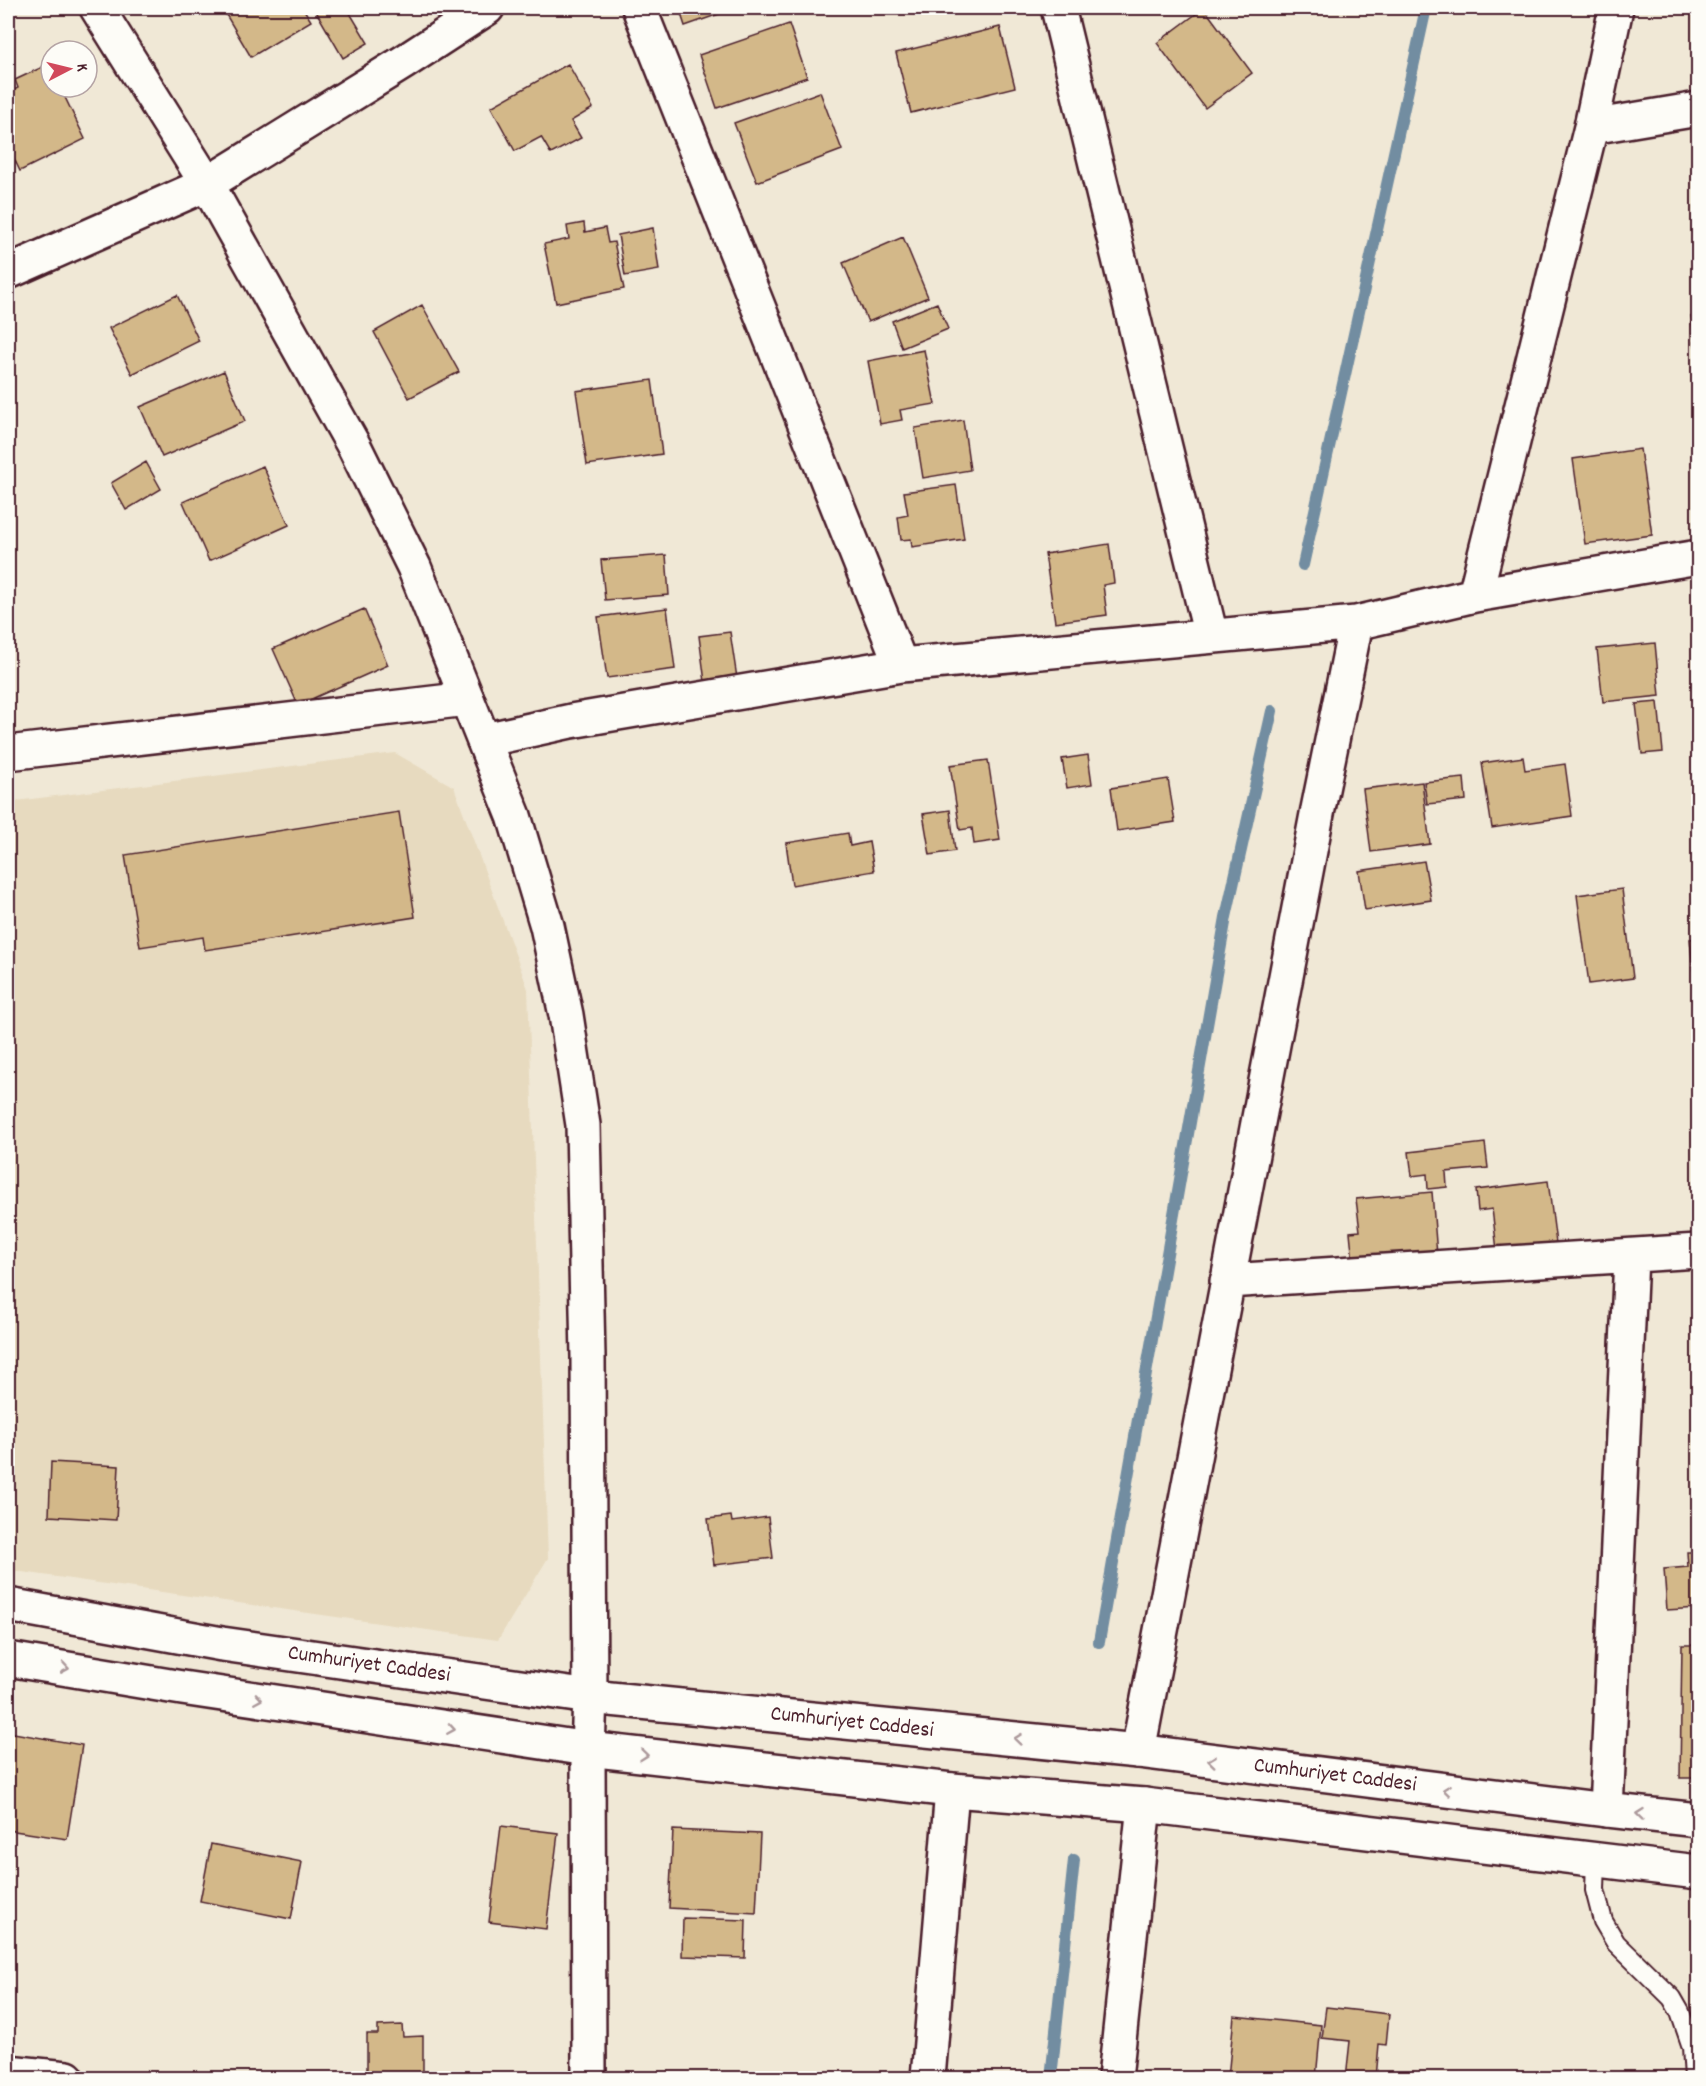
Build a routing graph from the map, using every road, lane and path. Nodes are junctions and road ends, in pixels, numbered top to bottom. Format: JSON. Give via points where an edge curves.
{"nodes":[{"id":1,"x":97,"y":8,"type":"edge"},
{"id":2,"x":487,"y":8,"type":"edge"},
{"id":3,"x":639,"y":8,"type":"edge"},
{"id":4,"x":1058,"y":8,"type":"edge"},
{"id":5,"x":1616,"y":8,"type":"edge"},
{"id":6,"x":1698,"y":109,"type":"edge"},
{"id":7,"x":1591,"y":127,"type":"junction"},
{"id":8,"x":207,"y":184,"type":"junction"},
{"id":9,"x":8,"y":272,"type":"edge"},
{"id":10,"x":1698,"y":557,"type":"edge"},
{"id":11,"x":1475,"y":595,"type":"junction"},
{"id":12,"x":1356,"y":623,"type":"junction"},
{"id":13,"x":1210,"y":636,"type":"junction"},
{"id":14,"x":901,"y":665,"type":"junction"},
{"id":15,"x":467,"y":699,"type":"junction"},
{"id":16,"x":484,"y":740,"type":"junction"},
{"id":17,"x":8,"y":753,"type":"edge"},
{"id":18,"x":1698,"y":1251,"type":"edge"},
{"id":19,"x":1631,"y":1257,"type":"junction"},
{"id":20,"x":1227,"y":1281,"type":"junction"},
{"id":21,"x":8,"y":1605,"type":"edge"},
{"id":22,"x":8,"y":1659,"type":"edge"},
{"id":23,"x":590,"y":1697,"type":"junction"},
{"id":24,"x":588,"y":1749,"type":"junction"},
{"id":25,"x":1138,"y":1751,"type":"junction"},
{"id":26,"x":952,"y":1790,"type":"junction"},
{"id":27,"x":1144,"y":1805,"type":"junction"},
{"id":28,"x":1606,"y":1810,"type":"junction"},
{"id":29,"x":1698,"y":1820,"type":"edge"},
{"id":30,"x":1596,"y":1859,"type":"junction"},
{"id":31,"x":1698,"y":1872,"type":"edge"},
{"id":32,"x":8,"y":2072,"type":"edge"},
{"id":33,"x":67,"y":2079,"type":"edge"},
{"id":34,"x":589,"y":2079,"type":"edge"},
{"id":35,"x":928,"y":2079,"type":"edge"},
{"id":36,"x":1115,"y":2079,"type":"edge"},
{"id":37,"x":1694,"y":2079,"type":"edge"}],
"edges":[{"from":1,"to":8,"type":"street"},
{"from":2,"to":8,"type":"street"},
{"from":3,"to":14,"type":"street"},
{"from":4,"to":13,"type":"street"},
{"from":5,"to":7,"type":"street"},
{"from":6,"to":7,"type":"street"},
{"from":7,"to":11,"type":"street"},
{"from":8,"to":9,"type":"street"},
{"from":8,"to":15,"type":"street","via":[[355,448],[414,567]]},
{"from":10,"to":11,"type":"street"},
{"from":11,"to":12,"type":"street"},
{"from":12,"to":13,"type":"street"},
{"from":12,"to":20,"type":"street"},
{"from":13,"to":14,"type":"street"},
{"from":14,"to":16,"type":"street","via":[[571,721]]},
{"from":15,"to":16,"type":"street"},
{"from":15,"to":17,"type":"street"},
{"from":16,"to":23,"type":"street","via":[[514,816],[547,926],[583,1125]]},
{"from":18,"to":19,"type":"street"},
{"from":19,"to":20,"type":"street"},
{"from":19,"to":28,"type":"street"},
{"from":20,"to":25,"type":"street"},
{"from":21,"to":23,"type":"street","name":"Cumhuriyet Caddesi","via":[[222,1644]]},
{"from":22,"to":24,"type":"street","one_way":true},
{"from":23,"to":24,"type":"street"},
{"from":25,"to":23,"type":"street","name":"Cumhuriyet Caddesi","one_way":true},
{"from":24,"to":26,"type":"street","one_way":true},
{"from":24,"to":34,"type":"street"},
{"from":28,"to":25,"type":"street","name":"Cumhuriyet Caddesi","one_way":true},
{"from":26,"to":27,"type":"street"},
{"from":26,"to":35,"type":"street"},
{"from":27,"to":30,"type":"street"},
{"from":27,"to":36,"type":"street"},
{"from":29,"to":28,"type":"street","name":"Cumhuriyet Caddesi","one_way":true},
{"from":30,"to":31,"type":"street"},
{"from":30,"to":37,"type":"lane","via":[[1595,1890],[1603,1921],[1616,1943],[1672,1998],[1692,2047]]},
{"from":32,"to":33,"type":"street"}]}
